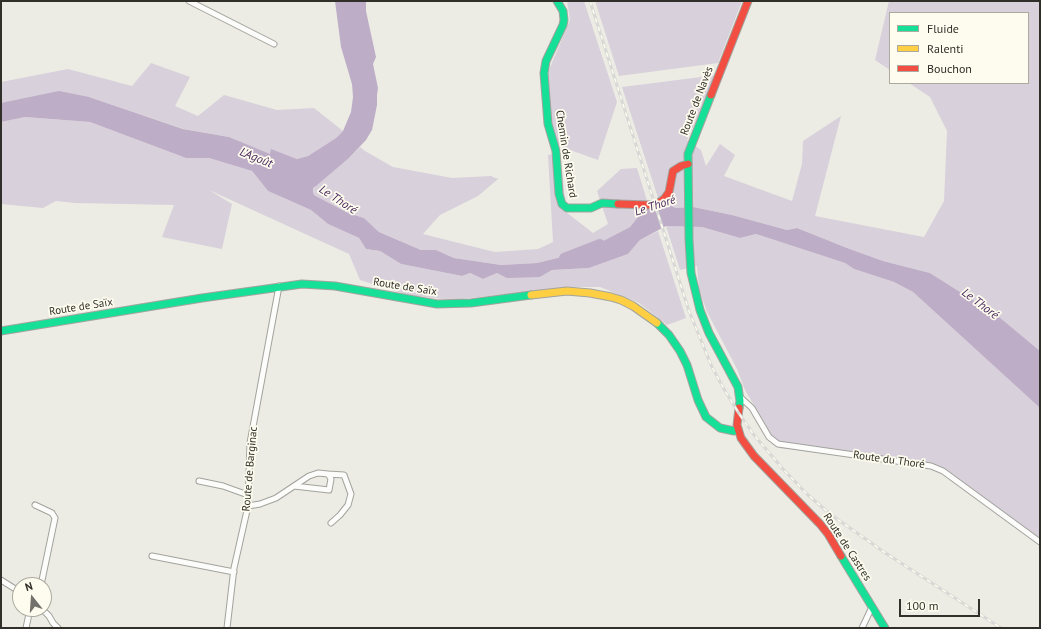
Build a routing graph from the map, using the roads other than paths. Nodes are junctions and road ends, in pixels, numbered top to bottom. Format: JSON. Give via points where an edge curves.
{"nodes":[{"id":1,"x":189,"y":1,"type":"edge"},
{"id":2,"x":557,"y":1,"type":"edge"},
{"id":3,"x":748,"y":1,"type":"edge"},
{"id":4,"x":274,"y":44,"type":"dead end"},
{"id":5,"x":688,"y":164,"type":"junction"},
{"id":6,"x":279,"y":286,"type":"junction"},
{"id":7,"x":1,"y":331,"type":"edge"},
{"id":8,"x":740,"y":396,"type":"junction"},
{"id":9,"x":738,"y":430,"type":"junction"},
{"id":10,"x":328,"y":474,"type":"junction"},
{"id":11,"x":199,"y":481,"type":"dead end"},
{"id":12,"x":294,"y":486,"type":"junction"},
{"id":13,"x":248,"y":495,"type":"junction"},
{"id":14,"x":35,"y":504,"type":"dead end"},
{"id":15,"x":248,"y":506,"type":"junction"},
{"id":16,"x":331,"y":523,"type":"dead end"},
{"id":17,"x":1040,"y":542,"type":"edge"},
{"id":18,"x":152,"y":556,"type":"dead end"},
{"id":19,"x":234,"y":572,"type":"junction"},
{"id":20,"x":43,"y":577,"type":"edge"},
{"id":21,"x":1,"y":580,"type":"edge"},
{"id":22,"x":12,"y":587,"type":"edge"},
{"id":23,"x":872,"y":608,"type":"junction"},
{"id":24,"x":28,"y":617,"type":"edge"},
{"id":25,"x":50,"y":617,"type":"edge"},
{"id":26,"x":26,"y":628,"type":"edge"},
{"id":27,"x":58,"y":628,"type":"edge"},
{"id":28,"x":227,"y":628,"type":"edge"},
{"id":29,"x":862,"y":628,"type":"edge"},
{"id":30,"x":884,"y":628,"type":"edge"}],
"edges":[{"from":1,"to":4,"type":"street"},
{"from":2,"to":5,"type":"street","name":"Chemin de Richard","via":[[564,15],[563,25],[545,67],[548,124],[556,151],[562,204],[566,208],[577,209],[591,208],[602,203],[650,206],[664,199],[669,192],[673,171]]},
{"from":3,"to":5,"type":"street","name":"Route de Navès","via":[[688,154]]},
{"from":5,"to":8,"type":"street","name":"Route de Navès","via":[[689,239],[698,306],[709,333],[735,379]]},
{"from":6,"to":7,"type":"street","name":"Route de Saïx"},
{"from":6,"to":9,"type":"street","name":"Route de Saïx","via":[[320,284],[437,304],[471,303],[567,291],[611,297],[644,312],[669,335],[687,365],[706,417],[720,428]]},
{"from":6,"to":13,"type":"street","name":"Route de Barginac","via":[[250,443]]},
{"from":8,"to":9,"type":"street"},
{"from":8,"to":17,"type":"street","name":"Route du Thoré","via":[[778,444],[931,466],[944,471]]},
{"from":9,"to":23,"type":"street","name":"Route de Castres","via":[[751,452],[820,524]]},
{"from":10,"to":12,"type":"street","via":[[318,473],[309,476]]},
{"from":10,"to":12,"type":"street","via":[[331,479],[329,490]]},
{"from":10,"to":16,"type":"street","via":[[344,475],[351,494],[348,505]]},
{"from":11,"to":13,"type":"street"},
{"from":12,"to":15,"type":"street","via":[[276,498]]},
{"from":13,"to":15,"type":"street","name":"Route de Barginac"},
{"from":14,"to":20,"type":"street","via":[[52,513],[55,518]]},
{"from":15,"to":19,"type":"street","name":"Route de Barginac"},
{"from":18,"to":19,"type":"street"},
{"from":19,"to":28,"type":"street","name":"Route de Barginac"},
{"from":21,"to":22,"type":"street"},
{"from":23,"to":29,"type":"street"},
{"from":23,"to":30,"type":"street","name":"Route de Castres"},
{"from":24,"to":26,"type":"street"},
{"from":25,"to":27,"type":"street"}]}
